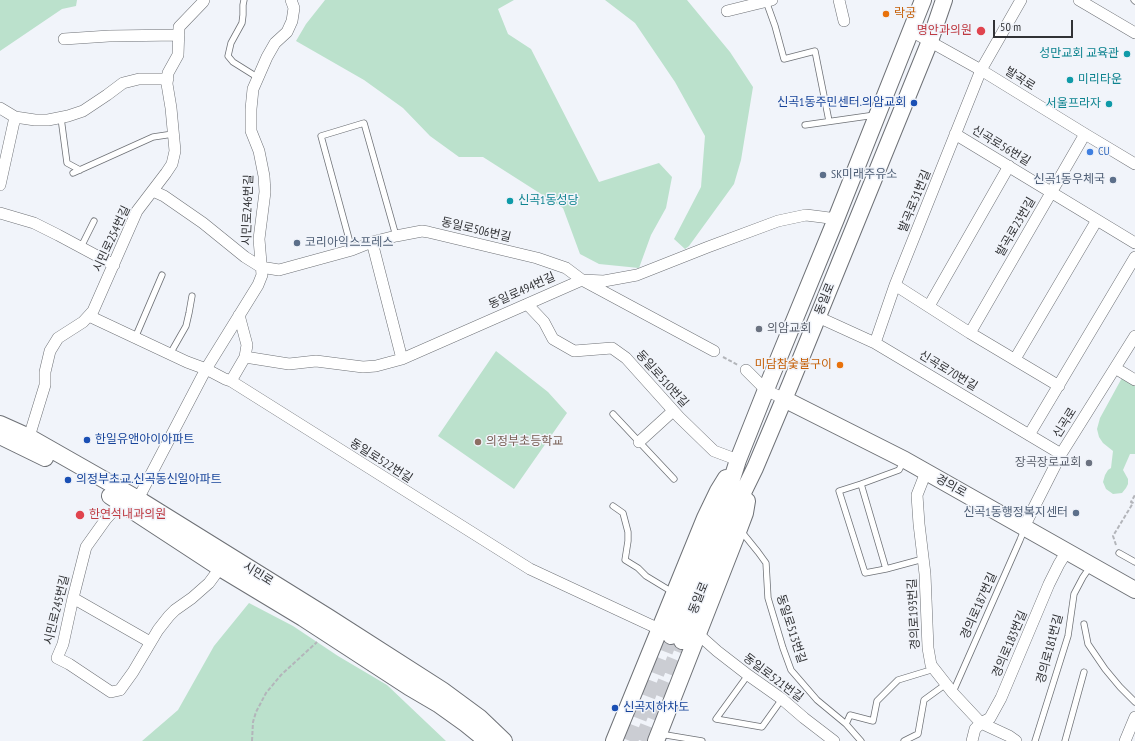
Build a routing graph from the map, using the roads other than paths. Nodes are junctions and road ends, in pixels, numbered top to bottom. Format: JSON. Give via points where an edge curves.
{"nodes":[{"id":1,"x":204,"y":0,"type":"edge"},
{"id":2,"x":244,"y":0,"type":"edge"},
{"id":3,"x":291,"y":0,"type":"edge"},
{"id":4,"x":839,"y":0,"type":"edge"},
{"id":5,"x":923,"y":0,"type":"edge"},
{"id":6,"x":944,"y":0,"type":"edge"},
{"id":7,"x":1021,"y":0,"type":"edge"},
{"id":8,"x":1079,"y":0,"type":"edge"},
{"id":9,"x":769,"y":1,"type":"edge"},
{"id":10,"x":727,"y":11,"type":"dead end"},
{"id":11,"x":844,"y":21,"type":"dead end"},
{"id":12,"x":911,"y":31,"type":"junction"},
{"id":13,"x":1135,"y":33,"type":"edge"},
{"id":14,"x":179,"y":35,"type":"junction"},
{"id":15,"x":64,"y":40,"type":"dead end"},
{"id":16,"x":930,"y":41,"type":"junction"},
{"id":17,"x":981,"y":70,"type":"junction"},
{"id":18,"x":257,"y":77,"type":"junction"},
{"id":19,"x":168,"y":79,"type":"junction"},
{"id":20,"x":0,"y":108,"type":"edge"},
{"id":21,"x":877,"y":115,"type":"junction"},
{"id":22,"x":15,"y":117,"type":"junction"},
{"id":23,"x":61,"y":118,"type":"junction"},
{"id":24,"x":829,"y":121,"type":"junction"},
{"id":25,"x":805,"y":125,"type":"dead end"},
{"id":26,"x":173,"y":134,"type":"junction"},
{"id":27,"x":955,"y":134,"type":"junction"},
{"id":28,"x":1085,"y":134,"type":"junction"},
{"id":29,"x":2,"y":160,"type":"edge"},
{"id":30,"x":1135,"y":164,"type":"edge"},
{"id":31,"x":1009,"y":166,"type":"junction"},
{"id":32,"x":80,"y":170,"type":"junction"},
{"id":33,"x":73,"y":173,"type":"dead end"},
{"id":34,"x":0,"y":185,"type":"edge"},
{"id":35,"x":153,"y":191,"type":"junction"},
{"id":36,"x":1051,"y":192,"type":"junction"},
{"id":37,"x":0,"y":213,"type":"edge"},
{"id":38,"x":836,"y":220,"type":"junction"},
{"id":39,"x":1098,"y":220,"type":"junction"},
{"id":40,"x":94,"y":221,"type":"dead end"},
{"id":41,"x":396,"y":236,"type":"junction"},
{"id":42,"x":372,"y":242,"type":"junction"},
{"id":43,"x":1135,"y":243,"type":"edge"},
{"id":44,"x":81,"y":247,"type":"junction"},
{"id":45,"x":352,"y":250,"type":"junction"},
{"id":46,"x":1135,"y":257,"type":"edge"},
{"id":47,"x":114,"y":265,"type":"junction"},
{"id":48,"x":261,"y":267,"type":"junction"},
{"id":49,"x":162,"y":275,"type":"dead end"},
{"id":50,"x":582,"y":280,"type":"junction"},
{"id":51,"x":895,"y":285,"type":"junction"},
{"id":52,"x":192,"y":296,"type":"dead end"},
{"id":53,"x":528,"y":304,"type":"junction"},
{"id":54,"x":929,"y":306,"type":"junction"},
{"id":55,"x":239,"y":315,"type":"junction"},
{"id":56,"x":89,"y":316,"type":"junction"},
{"id":57,"x":818,"y":317,"type":"junction"},
{"id":58,"x":970,"y":333,"type":"junction"},
{"id":59,"x":1135,"y":336,"type":"edge"},
{"id":60,"x":135,"y":338,"type":"junction"},
{"id":61,"x":875,"y":343,"type":"junction"},
{"id":62,"x":714,"y":351,"type":"road end"},
{"id":63,"x":170,"y":354,"type":"junction"},
{"id":64,"x":245,"y":357,"type":"junction"},
{"id":65,"x":402,"y":359,"type":"junction"},
{"id":66,"x":1015,"y":359,"type":"junction"},
{"id":67,"x":1115,"y":368,"type":"junction"},
{"id":68,"x":206,"y":369,"type":"junction"},
{"id":69,"x":746,"y":370,"type":"road end"},
{"id":70,"x":1135,"y":380,"type":"edge"},
{"id":71,"x":231,"y":381,"type":"junction"},
{"id":72,"x":1059,"y":386,"type":"junction"},
{"id":73,"x":766,"y":390,"type":"junction"},
{"id":74,"x":784,"y":399,"type":"junction"},
{"id":75,"x":673,"y":411,"type":"junction"},
{"id":76,"x":614,"y":414,"type":"dead end"},
{"id":77,"x":0,"y":424,"type":"edge"},
{"id":78,"x":1029,"y":435,"type":"junction"},
{"id":79,"x":0,"y":436,"type":"edge"},
{"id":80,"x":29,"y":437,"type":"junction"},
{"id":81,"x":639,"y":442,"type":"junction"},
{"id":82,"x":1061,"y":454,"type":"junction"},
{"id":83,"x":738,"y":460,"type":"junction"},
{"id":84,"x":905,"y":460,"type":"junction"},
{"id":85,"x":755,"y":468,"type":"junction"},
{"id":86,"x":926,"y":472,"type":"junction"},
{"id":87,"x":674,"y":479,"type":"dead end"},
{"id":88,"x":861,"y":484,"type":"junction"},
{"id":89,"x":129,"y":499,"type":"junction"},
{"id":90,"x":613,"y":506,"type":"dead end"},
{"id":91,"x":1024,"y":528,"type":"junction"},
{"id":92,"x":739,"y":529,"type":"junction"},
{"id":93,"x":1067,"y":552,"type":"junction"},
{"id":94,"x":1119,"y":553,"type":"road end"},
{"id":95,"x":923,"y":559,"type":"junction"},
{"id":96,"x":1135,"y":562,"type":"edge"},
{"id":97,"x":1092,"y":565,"type":"junction"},
{"id":98,"x":220,"y":568,"type":"junction"},
{"id":99,"x":886,"y":569,"type":"junction"},
{"id":100,"x":1135,"y":590,"type":"edge"},
{"id":101,"x":674,"y":593,"type":"junction"},
{"id":102,"x":73,"y":598,"type":"junction"},
{"id":103,"x":1084,"y":624,"type":"dead end"},
{"id":104,"x":698,"y":634,"type":"junction"},
{"id":105,"x":671,"y":635,"type":"junction"},
{"id":106,"x":150,"y":642,"type":"junction"},
{"id":107,"x":934,"y":669,"type":"junction"},
{"id":108,"x":1084,"y":672,"type":"dead end"},
{"id":109,"x":748,"y":675,"type":"junction"},
{"id":110,"x":950,"y":689,"type":"junction"},
{"id":111,"x":782,"y":699,"type":"junction"},
{"id":112,"x":1135,"y":702,"type":"edge"},
{"id":113,"x":1135,"y":717,"type":"edge"},
{"id":114,"x":846,"y":724,"type":"junction"},
{"id":115,"x":981,"y":724,"type":"junction"},
{"id":116,"x":658,"y":737,"type":"edge"},
{"id":117,"x":487,"y":741,"type":"edge"},
{"id":118,"x":504,"y":741,"type":"edge"},
{"id":119,"x":614,"y":741,"type":"edge"},
{"id":120,"x":702,"y":741,"type":"edge"},
{"id":121,"x":834,"y":741,"type":"edge"},
{"id":122,"x":861,"y":741,"type":"edge"},
{"id":123,"x":904,"y":741,"type":"edge"},
{"id":124,"x":972,"y":741,"type":"edge"},
{"id":125,"x":1016,"y":741,"type":"edge"},
{"id":126,"x":1035,"y":741,"type":"edge"},
{"id":127,"x":1065,"y":741,"type":"edge"},
{"id":128,"x":1125,"y":741,"type":"edge"}],
"edges":[{"from":1,"to":14,"type":"street","name":"시민로254번길","via":[[179,27]]},
{"from":2,"to":18,"type":"lane","via":[[242,23],[231,43],[228,56]]},
{"from":3,"to":18,"type":"street","name":"시민로246번길","via":[[294,8],[292,21],[287,32],[275,43]]},
{"from":4,"to":11,"type":"street"},
{"from":5,"to":12,"type":"street","name":"동일로"},
{"from":6,"to":16,"type":"street","name":"동일로"},
{"from":7,"to":17,"type":"street","name":"발곡로31번길"},
{"from":8,"to":13,"type":"street"},
{"from":9,"to":10,"type":"street"},
{"from":9,"to":24,"type":"lane","via":[[784,59],[815,51]]},
{"from":12,"to":16,"type":"street","name":"발곡로"},
{"from":12,"to":21,"type":"street","name":"동일로"},
{"from":14,"to":15,"type":"street","via":[[109,36]]},
{"from":14,"to":19,"type":"street","name":"시민로254번길","via":[[178,55],[168,73]]},
{"from":16,"to":17,"type":"street","name":"발곡로"},
{"from":16,"to":57,"type":"street","name":"동일로"},
{"from":17,"to":27,"type":"street","name":"발곡로31번길"},
{"from":17,"to":28,"type":"street","name":"발곡로"},
{"from":18,"to":48,"type":"street","name":"시민로246번길","via":[[253,89],[251,131],[259,151],[264,176],[265,192],[259,239]]},
{"from":19,"to":23,"type":"street","via":[[139,78],[123,82],[83,110]]},
{"from":19,"to":26,"type":"street","name":"시민로254번길"},
{"from":20,"to":22,"type":"street"},
{"from":21,"to":24,"type":"lane"},
{"from":21,"to":38,"type":"street","name":"동일로"},
{"from":22,"to":23,"type":"street","via":[[35,120]]},
{"from":22,"to":29,"type":"street"},
{"from":23,"to":32,"type":"lane","via":[[67,163]]},
{"from":24,"to":25,"type":"lane"},
{"from":26,"to":32,"type":"lane","via":[[154,137]]},
{"from":26,"to":35,"type":"street","name":"시민로254번길","via":[[175,152],[172,164]]},
{"from":27,"to":31,"type":"street","name":"신곡로56번길"},
{"from":27,"to":51,"type":"street","name":"발곡로31번길"},
{"from":28,"to":30,"type":"street","name":"발곡로"},
{"from":28,"to":36,"type":"street","name":"발곡로23번길"},
{"from":29,"to":34,"type":"street"},
{"from":31,"to":36,"type":"street","name":"신곡로56번길"},
{"from":31,"to":54,"type":"street"},
{"from":32,"to":33,"type":"lane"},
{"from":35,"to":47,"type":"street","name":"시민로254번길","via":[[137,211]]},
{"from":35,"to":48,"type":"street","name":"동일로506번길","via":[[164,196]]},
{"from":36,"to":39,"type":"street","name":"신곡로56번길"},
{"from":36,"to":58,"type":"street","name":"발곡로23번길"},
{"from":37,"to":44,"type":"street","via":[[34,223]]},
{"from":38,"to":50,"type":"street","name":"동일로494번길","via":[[806,215],[778,221],[637,275],[604,281]]},
{"from":38,"to":73,"type":"street","name":"동일로"},
{"from":39,"to":43,"type":"street","name":"신곡로56번길"},
{"from":39,"to":66,"type":"street"},
{"from":40,"to":44,"type":"lane"},
{"from":41,"to":42,"type":"street","name":"동일로506번길"},
{"from":41,"to":45,"type":"lane","via":[[364,123],[321,136]]},
{"from":41,"to":50,"type":"street","name":"동일로506번길","via":[[422,231],[509,251],[566,268]]},
{"from":42,"to":45,"type":"street","name":"동일로506번길"},
{"from":42,"to":65,"type":"street"},
{"from":44,"to":47,"type":"street"},
{"from":45,"to":48,"type":"street","name":"동일로506번길","via":[[279,270]]},
{"from":46,"to":72,"type":"street"},
{"from":47,"to":56,"type":"street","name":"시민로254번길"},
{"from":48,"to":55,"type":"street","name":"시민로246번길","via":[[262,275],[258,285]]},
{"from":49,"to":60,"type":"lane"},
{"from":50,"to":53,"type":"street","name":"동일로494번길"},
{"from":50,"to":62,"type":"street","name":"동일로506번길"},
{"from":51,"to":54,"type":"street"},
{"from":51,"to":61,"type":"street","name":"발곡로31번길"},
{"from":52,"to":63,"type":"lane","via":[[186,326]]},
{"from":53,"to":65,"type":"street","name":"동일로494번길"},
{"from":53,"to":75,"type":"street","name":"동일로510번길","via":[[544,322],[553,339],[574,350],[612,348],[626,358]]},
{"from":54,"to":58,"type":"street"},
{"from":55,"to":64,"type":"street","via":[[246,345]]},
{"from":55,"to":68,"type":"street","name":"시민로246번길"},
{"from":56,"to":60,"type":"street","name":"동일로522번길"},
{"from":56,"to":80,"type":"street","name":"시민로254번길","via":[[58,338],[50,351],[45,386]]},
{"from":57,"to":61,"type":"street","name":"신곡로70번길"},
{"from":57,"to":74,"type":"street","name":"동일로"},
{"from":58,"to":66,"type":"street"},
{"from":59,"to":67,"type":"street","name":"신곡로"},
{"from":60,"to":63,"type":"street","name":"동일로522번길"},
{"from":61,"to":78,"type":"street","name":"신곡로70번길"},
{"from":63,"to":68,"type":"street","name":"동일로522번길"},
{"from":64,"to":65,"type":"street","name":"동일로494번길","via":[[289,364],[316,361],[362,367]]},
{"from":64,"to":71,"type":"street"},
{"from":66,"to":72,"type":"street"},
{"from":67,"to":70,"type":"street"},
{"from":67,"to":82,"type":"street","name":"신곡로"},
{"from":68,"to":71,"type":"street","name":"동일로522번길"},
{"from":68,"to":89,"type":"street","name":"시민로246번길"},
{"from":69,"to":73,"type":"street"},
{"from":71,"to":105,"type":"street","name":"동일로522번길","via":[[530,569]]},
{"from":72,"to":78,"type":"street"},
{"from":73,"to":74,"type":"street"},
{"from":73,"to":83,"type":"street","name":"동일로"},
{"from":74,"to":84,"type":"street","name":"경의로"},
{"from":74,"to":85,"type":"street","name":"동일로"},
{"from":75,"to":81,"type":"street"},
{"from":75,"to":83,"type":"street","name":"동일로510번길","via":[[714,451]]},
{"from":76,"to":81,"type":"lane"},
{"from":77,"to":80,"type":"street","name":"시민로"},
{"from":78,"to":82,"type":"street","name":"신곡로70번길"},
{"from":79,"to":89,"type":"street","name":"시민로"},
{"from":80,"to":89,"type":"street","name":"시민로"},
{"from":81,"to":87,"type":"lane"},
{"from":82,"to":91,"type":"street","name":"신곡로"},
{"from":83,"to":101,"type":"street","via":[[718,490],[704,518]]},
{"from":83,"to":105,"type":"street","name":"동일로","via":[[723,507]]},
{"from":84,"to":86,"type":"street","name":"경의로"},
{"from":84,"to":88,"type":"lane","via":[[899,470]]},
{"from":85,"to":92,"type":"street"},
{"from":85,"to":105,"type":"street","name":"동일로"},
{"from":86,"to":91,"type":"street","name":"경의로"},
{"from":86,"to":95,"type":"street","name":"경의로193번길","via":[[917,495]]},
{"from":88,"to":99,"type":"lane"},
{"from":88,"to":99,"type":"lane","via":[[839,491],[865,573]]},
{"from":89,"to":98,"type":"street","name":"시민로"},
{"from":89,"to":102,"type":"street","name":"시민로245번길","via":[[106,519],[86,547]]},
{"from":89,"to":118,"type":"street","name":"시민로","via":[[316,610],[442,690],[480,718]]},
{"from":90,"to":101,"type":"lane","via":[[623,513],[628,532],[624,560]]},
{"from":91,"to":93,"type":"street","name":"경의로"},
{"from":91,"to":110,"type":"lane","name":"경의로187번길"},
{"from":92,"to":104,"type":"street"},
{"from":92,"to":114,"type":"lane","name":"동일로513번길","via":[[766,563],[768,598],[791,670],[816,700]]},
{"from":93,"to":97,"type":"street","name":"경의로"},
{"from":93,"to":115,"type":"street","name":"경의로183번길","via":[[1049,584],[1001,698],[990,718]]},
{"from":94,"to":96,"type":"lane"},
{"from":95,"to":99,"type":"lane"},
{"from":95,"to":107,"type":"street","name":"경의로193번길","via":[[928,648]]},
{"from":97,"to":100,"type":"street","name":"경의로"},
{"from":97,"to":126,"type":"lane","name":"경의로181번길","via":[[1074,594],[1068,636]]},
{"from":98,"to":106,"type":"street","name":"시민로245번길","via":[[209,583],[169,616]]},
{"from":98,"to":117,"type":"street","name":"시민로","via":[[438,704]]},
{"from":101,"to":105,"type":"street"},
{"from":102,"to":106,"type":"street"},
{"from":102,"to":106,"type":"street","name":"시민로245번길","via":[[63,644],[57,658],[111,692],[120,690]]},
{"from":103,"to":112,"type":"lane","via":[[1088,644],[1105,669]]},
{"from":104,"to":109,"type":"street","name":"동일로521번길"},
{"from":104,"to":116,"type":"street"},
{"from":105,"to":119,"type":"street"},
{"from":107,"to":110,"type":"street","name":"경의로193번길"},
{"from":107,"to":114,"type":"lane","via":[[898,680],[877,701],[873,721],[850,715]]},
{"from":108,"to":127,"type":"lane"},
{"from":109,"to":111,"type":"street","name":"동일로521번길"},
{"from":109,"to":111,"type":"lane","via":[[716,719],[762,727]]},
{"from":110,"to":115,"type":"street","name":"경의로193번길"},
{"from":110,"to":123,"type":"lane","via":[[924,700],[918,734]]},
{"from":111,"to":121,"type":"street","name":"동일로521번길"},
{"from":113,"to":128,"type":"street"},
{"from":114,"to":122,"type":"lane","name":"동일로513번길"},
{"from":115,"to":124,"type":"street","name":"경의로183번길","via":[[976,729]]},
{"from":115,"to":125,"type":"street","name":"경의로193번길"},
{"from":116,"to":120,"type":"lane"}]}
